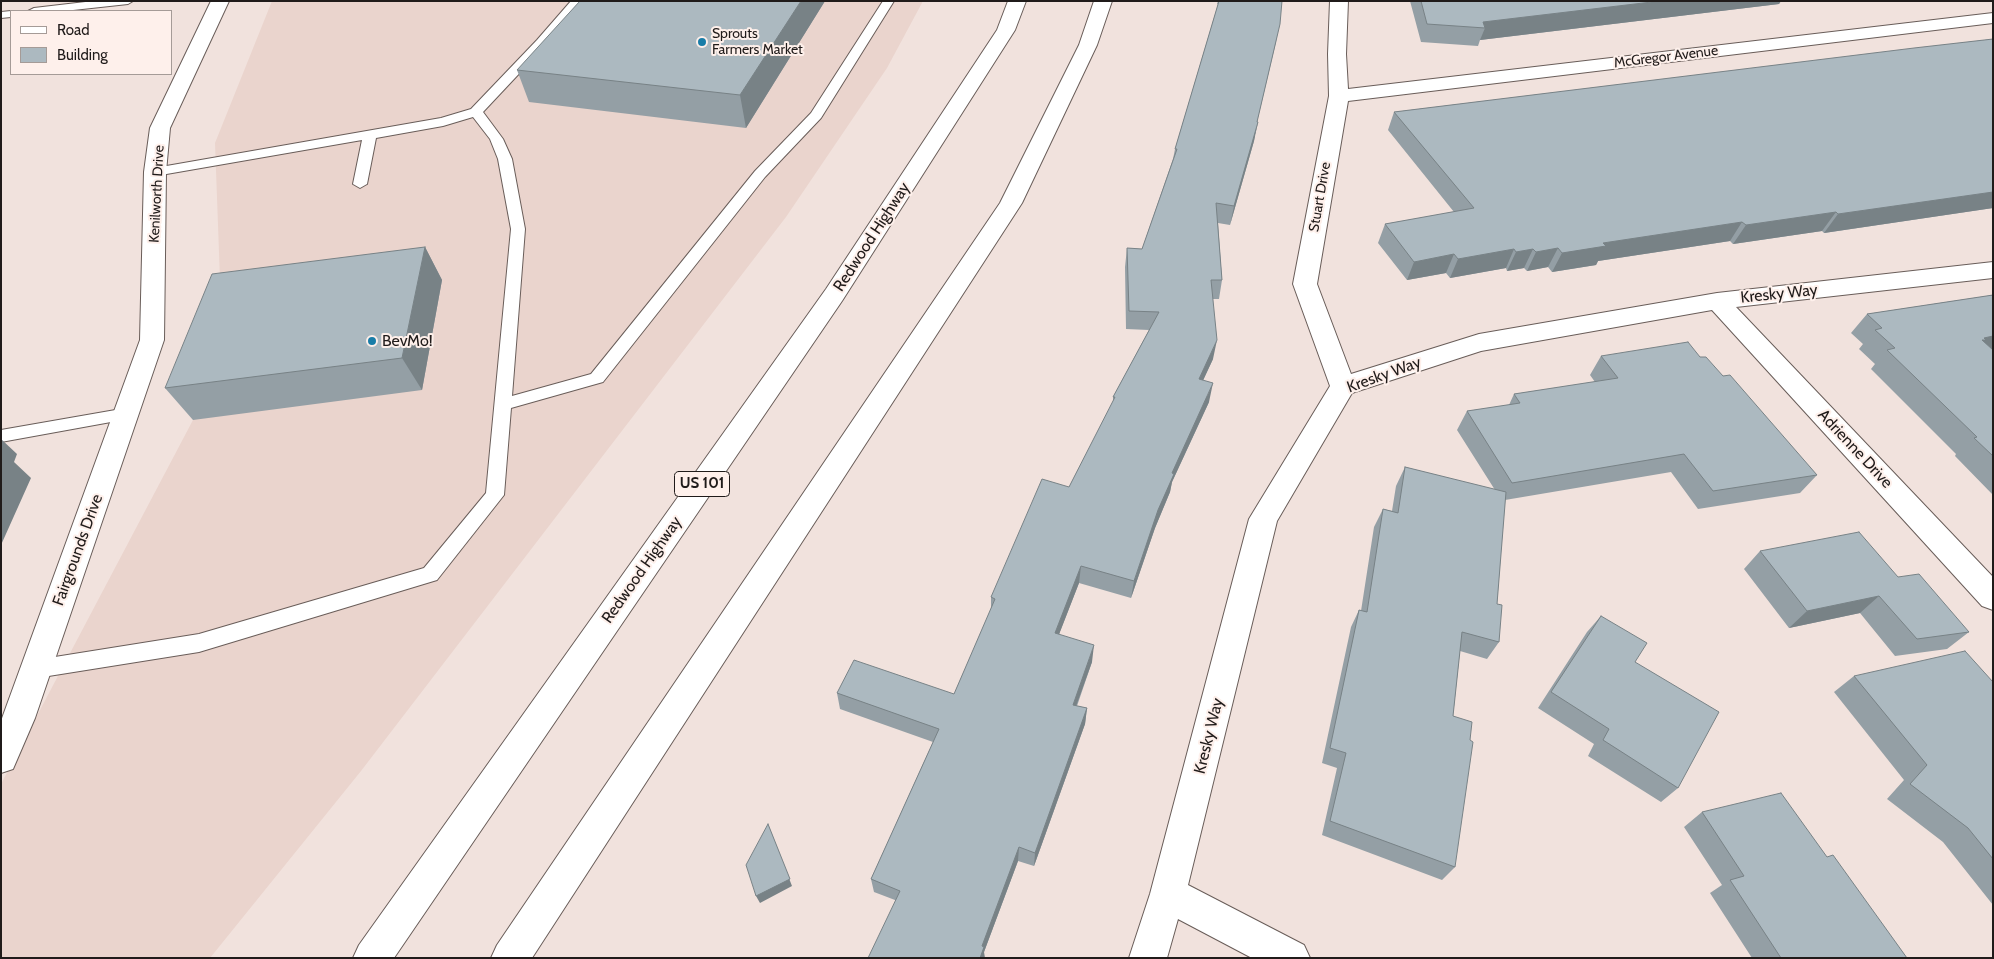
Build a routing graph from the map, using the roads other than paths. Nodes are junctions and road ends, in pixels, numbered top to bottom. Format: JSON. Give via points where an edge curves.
{"nodes":[{"id":1,"x":128,"y":1,"type":"edge"},
{"id":2,"x":220,"y":1,"type":"edge"},
{"id":3,"x":577,"y":1,"type":"edge"},
{"id":4,"x":889,"y":1,"type":"edge"},
{"id":5,"x":1017,"y":1,"type":"edge"},
{"id":6,"x":1103,"y":1,"type":"edge"},
{"id":7,"x":1338,"y":1,"type":"edge"},
{"id":8,"x":43,"y":10,"type":"edge"},
{"id":9,"x":1993,"y":18,"type":"edge"},
{"id":10,"x":1339,"y":96,"type":"junction"},
{"id":11,"x":476,"y":112,"type":"junction"},
{"id":12,"x":370,"y":134,"type":"junction"},
{"id":13,"x":155,"y":172,"type":"junction"},
{"id":14,"x":360,"y":184,"type":"dead end"},
{"id":15,"x":1993,"y":270,"type":"edge"},
{"id":16,"x":1716,"y":301,"type":"junction"},
{"id":17,"x":152,"y":340,"type":"joint"},
{"id":18,"x":1343,"y":386,"type":"junction"},
{"id":19,"x":503,"y":404,"type":"junction"},
{"id":20,"x":127,"y":414,"type":"junction"},
{"id":21,"x":1,"y":436,"type":"edge"},
{"id":22,"x":1993,"y":597,"type":"edge"},
{"id":23,"x":36,"y":669,"type":"junction"},
{"id":24,"x":10,"y":720,"type":"edge"},
{"id":25,"x":1,"y":758,"type":"edge"},
{"id":26,"x":1168,"y":894,"type":"junction"},
{"id":27,"x":372,"y":958,"type":"edge"},
{"id":28,"x":510,"y":958,"type":"edge"},
{"id":29,"x":1148,"y":958,"type":"edge"},
{"id":30,"x":1291,"y":958,"type":"edge"}],
"edges":[{"from":1,"to":8,"type":"lane"},
{"from":2,"to":13,"type":"main road","name":"Kenilworth Drive","via":[[160,128]]},
{"from":3,"to":11,"type":"lane"},
{"from":4,"to":19,"type":"lane","via":[[816,115],[760,174],[597,378]]},
{"from":5,"to":27,"type":"main road","name":"Redwood Highway","number":"US 101","via":[[1006,30],[834,295]]},
{"from":6,"to":28,"type":"main road","via":[[1088,45],[1011,203]]},
{"from":7,"to":10,"type":"main road","name":"Stuart Drive"},
{"from":9,"to":10,"type":"main road","name":"McGregor Avenue"},
{"from":10,"to":18,"type":"main road","name":"Stuart Drive","via":[[1305,284]]},
{"from":11,"to":12,"type":"lane","via":[[443,122]]},
{"from":11,"to":19,"type":"lane","via":[[496,139],[505,159],[518,229]]},
{"from":12,"to":13,"type":"lane"},
{"from":12,"to":14,"type":"lane"},
{"from":13,"to":17,"type":"main road","name":"Kenilworth Drive"},
{"from":15,"to":16,"type":"main road","name":"Kresky Way"},
{"from":16,"to":18,"type":"main road","name":"Kresky Way","via":[[1478,343]]},
{"from":16,"to":22,"type":"main road","name":"Adrienne Drive"},
{"from":17,"to":20,"type":"main road","name":"Fairgrounds Drive"},
{"from":18,"to":26,"type":"main road","name":"Kresky Way","via":[[1263,519]]},
{"from":19,"to":23,"type":"lane","via":[[495,496],[430,574],[199,643]]},
{"from":20,"to":21,"type":"lane"},
{"from":20,"to":23,"type":"main road","name":"Fairgrounds Drive"},
{"from":23,"to":24,"type":"main road","name":"Fairgrounds Drive"},
{"from":24,"to":25,"type":"main road","name":"Fairgrounds Drive"},
{"from":26,"to":29,"type":"main road","name":"Kresky Way"},
{"from":26,"to":30,"type":"main road"}]}
